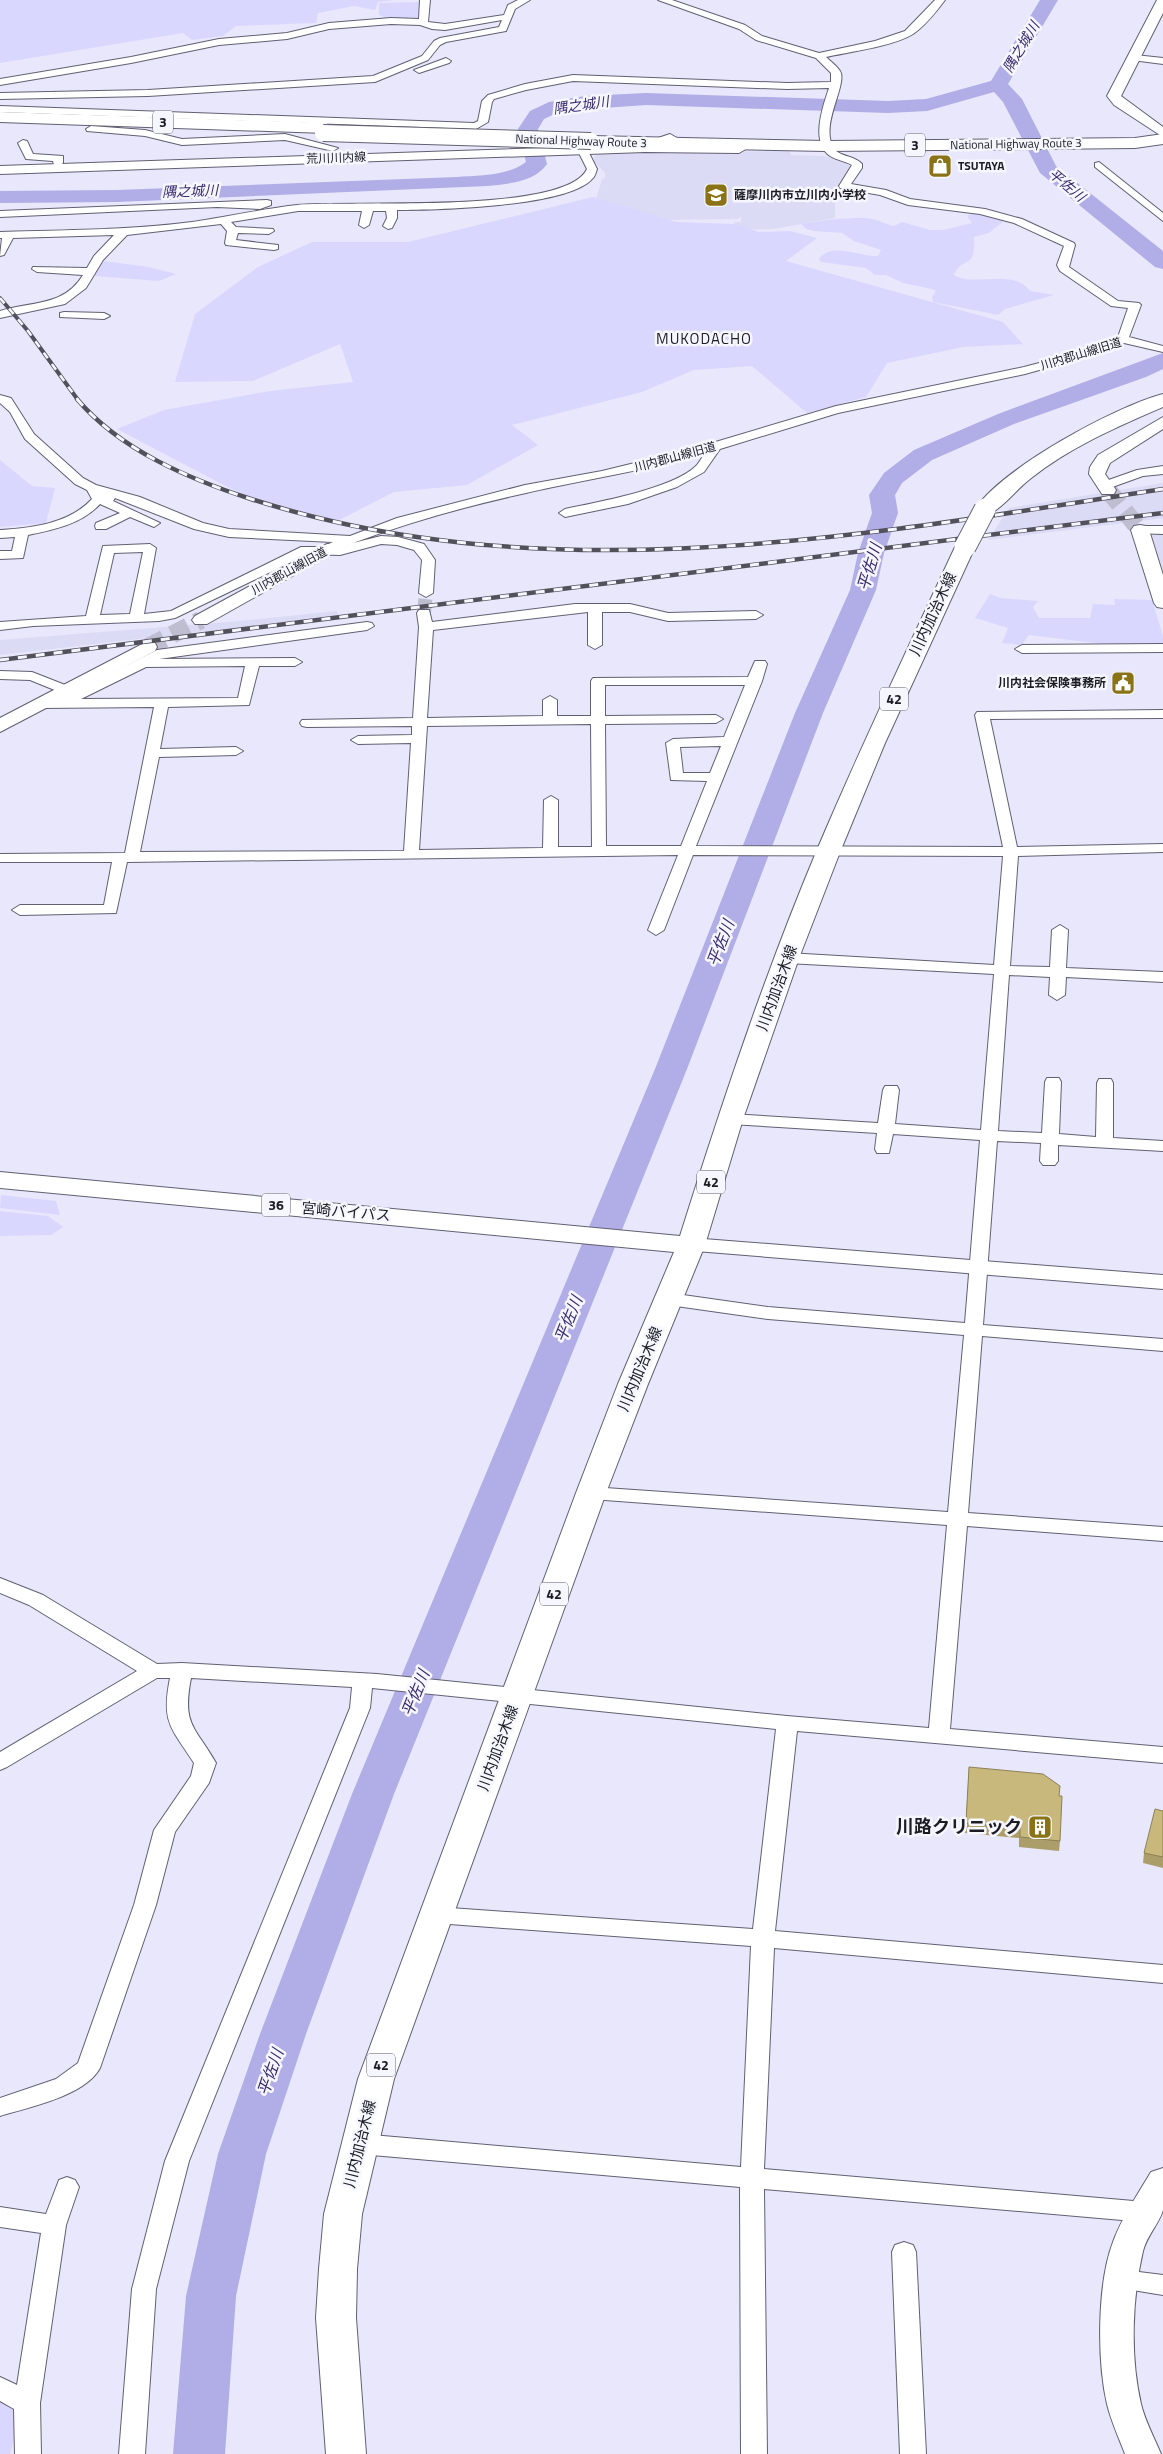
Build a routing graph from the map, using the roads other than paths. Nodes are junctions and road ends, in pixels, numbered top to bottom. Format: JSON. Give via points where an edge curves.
{"nodes":[{"id":1,"x":425,"y":0,"type":"edge"},
{"id":2,"x":525,"y":0,"type":"edge"},
{"id":3,"x":663,"y":0,"type":"edge"},
{"id":4,"x":940,"y":0,"type":"edge"},
{"id":5,"x":1163,"y":1,"type":"edge"},
{"id":6,"x":363,"y":11,"type":"dead end"},
{"id":7,"x":436,"y":11,"type":"dead end"},
{"id":8,"x":507,"y":17,"type":"junction"},
{"id":9,"x":424,"y":20,"type":"junction"},
{"id":10,"x":388,"y":21,"type":"junction"},
{"id":11,"x":1158,"y":22,"type":"edge"},
{"id":12,"x":390,"y":32,"type":"dead end"},
{"id":13,"x":149,"y":56,"type":"junction"},
{"id":14,"x":819,"y":56,"type":"junction"},
{"id":15,"x":1135,"y":58,"type":"junction"},
{"id":16,"x":60,"y":61,"type":"dead end"},
{"id":17,"x":446,"y":61,"type":"dead end"},
{"id":18,"x":1163,"y":61,"type":"edge"},
{"id":19,"x":397,"y":63,"type":"dead end"},
{"id":20,"x":408,"y":66,"type":"junction"},
{"id":21,"x":161,"y":67,"type":"dead end"},
{"id":22,"x":58,"y":72,"type":"junction"},
{"id":23,"x":304,"y":75,"type":"dead end"},
{"id":24,"x":0,"y":82,"type":"edge"},
{"id":25,"x":65,"y":84,"type":"dead end"},
{"id":26,"x":261,"y":85,"type":"junction"},
{"id":27,"x":835,"y":86,"type":"junction"},
{"id":28,"x":74,"y":95,"type":"junction"},
{"id":29,"x":0,"y":96,"type":"edge"},
{"id":30,"x":0,"y":109,"type":"edge"},
{"id":31,"x":0,"y":117,"type":"edge"},
{"id":32,"x":343,"y":121,"type":"junction"},
{"id":33,"x":0,"y":122,"type":"edge"},
{"id":34,"x":476,"y":126,"type":"junction"},
{"id":35,"x":91,"y":129,"type":"dead end"},
{"id":36,"x":324,"y":130,"type":"junction"},
{"id":37,"x":1163,"y":133,"type":"edge"},
{"id":38,"x":825,"y":137,"type":"junction"},
{"id":39,"x":1163,"y":139,"type":"edge"},
{"id":40,"x":664,"y":141,"type":"junction"},
{"id":41,"x":24,"y":143,"type":"dead end"},
{"id":42,"x":585,"y":148,"type":"junction"},
{"id":43,"x":639,"y":149,"type":"junction"},
{"id":44,"x":482,"y":152,"type":"junction"},
{"id":45,"x":338,"y":153,"type":"junction"},
{"id":46,"x":0,"y":162,"type":"edge"},
{"id":47,"x":58,"y":163,"type":"junction"},
{"id":48,"x":1099,"y":166,"type":"dead end"},
{"id":49,"x":80,"y":167,"type":"junction"},
{"id":50,"x":0,"y":170,"type":"edge"},
{"id":51,"x":217,"y":204,"type":"junction"},
{"id":52,"x":391,"y":207,"type":"junction"},
{"id":53,"x":368,"y":208,"type":"junction"},
{"id":54,"x":249,"y":210,"type":"junction"},
{"id":55,"x":0,"y":214,"type":"edge"},
{"id":56,"x":1163,"y":218,"type":"edge"},
{"id":57,"x":222,"y":219,"type":"junction"},
{"id":58,"x":364,"y":225,"type":"dead end"},
{"id":59,"x":388,"y":226,"type":"dead end"},
{"id":60,"x":234,"y":230,"type":"junction"},
{"id":61,"x":269,"y":231,"type":"dead end"},
{"id":62,"x":124,"y":232,"type":"junction"},
{"id":63,"x":5,"y":235,"type":"edge"},
{"id":64,"x":274,"y":247,"type":"dead end"},
{"id":65,"x":0,"y":253,"type":"edge"},
{"id":66,"x":37,"y":269,"type":"dead end"},
{"id":67,"x":90,"y":272,"type":"junction"},
{"id":68,"x":61,"y":302,"type":"junction"},
{"id":69,"x":0,"y":315,"type":"edge"},
{"id":70,"x":104,"y":316,"type":"dead end"},
{"id":71,"x":1123,"y":339,"type":"junction"},
{"id":72,"x":1163,"y":349,"type":"edge"},
{"id":73,"x":0,"y":399,"type":"edge"},
{"id":74,"x":1163,"y":400,"type":"edge"},
{"id":75,"x":1163,"y":422,"type":"edge"},
{"id":76,"x":716,"y":446,"type":"junction"},
{"id":77,"x":1163,"y":470,"type":"edge"},
{"id":78,"x":1106,"y":488,"type":"joint"},
{"id":79,"x":98,"y":496,"type":"junction"},
{"id":80,"x":130,"y":513,"type":"junction"},
{"id":81,"x":565,"y":513,"type":"dead end"},
{"id":82,"x":154,"y":523,"type":"dead end"},
{"id":83,"x":101,"y":526,"type":"dead end"},
{"id":84,"x":1140,"y":530,"type":"joint"},
{"id":85,"x":1163,"y":530,"type":"edge"},
{"id":86,"x":22,"y":533,"type":"junction"},
{"id":87,"x":0,"y":534,"type":"edge"},
{"id":88,"x":353,"y":539,"type":"junction"},
{"id":89,"x":327,"y":550,"type":"junction"},
{"id":90,"x":0,"y":555,"type":"edge"},
{"id":91,"x":426,"y":593,"type":"tunnel mouth"},
{"id":92,"x":1163,"y":603,"type":"edge"},
{"id":93,"x":595,"y":608,"type":"junction"},
{"id":94,"x":756,"y":615,"type":"dead end"},
{"id":95,"x":136,"y":618,"type":"junction"},
{"id":96,"x":92,"y":620,"type":"junction"},
{"id":97,"x":201,"y":620,"type":"tunnel mouth"},
{"id":98,"x":0,"y":626,"type":"edge"},
{"id":99,"x":367,"y":626,"type":"dead end"},
{"id":100,"x":595,"y":645,"type":"dead end"},
{"id":101,"x":1163,"y":648,"type":"edge"},
{"id":102,"x":1022,"y":649,"type":"dead end"},
{"id":103,"x":146,"y":655,"type":"junction"},
{"id":104,"x":253,"y":662,"type":"junction"},
{"id":105,"x":295,"y":662,"type":"dead end"},
{"id":106,"x":760,"y":664,"type":"dead end"},
{"id":107,"x":0,"y":675,"type":"edge"},
{"id":108,"x":754,"y":681,"type":"junction"},
{"id":109,"x":68,"y":697,"type":"junction"},
{"id":110,"x":550,"y":700,"type":"dead end"},
{"id":111,"x":162,"y":703,"type":"junction"},
{"id":112,"x":1163,"y":714,"type":"edge"},
{"id":113,"x":716,"y":719,"type":"dead end"},
{"id":114,"x":598,"y":720,"type":"junction"},
{"id":115,"x":550,"y":721,"type":"junction"},
{"id":116,"x":420,"y":722,"type":"junction"},
{"id":117,"x":307,"y":723,"type":"dead end"},
{"id":118,"x":0,"y":726,"type":"edge"},
{"id":119,"x":419,"y":739,"type":"junction"},
{"id":120,"x":358,"y":740,"type":"dead end"},
{"id":121,"x":731,"y":741,"type":"junction"},
{"id":122,"x":236,"y":751,"type":"dead end"},
{"id":123,"x":152,"y":753,"type":"junction"},
{"id":124,"x":717,"y":777,"type":"junction"},
{"id":125,"x":551,"y":800,"type":"dead end"},
{"id":126,"x":1163,"y":848,"type":"edge"},
{"id":127,"x":599,"y":851,"type":"junction"},
{"id":128,"x":687,"y":851,"type":"junction"},
{"id":129,"x":828,"y":852,"type":"junction"},
{"id":130,"x":1011,"y":852,"type":"junction"},
{"id":131,"x":550,"y":853,"type":"junction"},
{"id":132,"x":411,"y":855,"type":"junction"},
{"id":133,"x":126,"y":856,"type":"junction"},
{"id":134,"x":0,"y":858,"type":"edge"},
{"id":135,"x":20,"y":910,"type":"dead end"},
{"id":136,"x":656,"y":930,"type":"dead end"},
{"id":137,"x":1060,"y":930,"type":"dead end"},
{"id":138,"x":787,"y":958,"type":"junction"},
{"id":139,"x":1003,"y":970,"type":"junction"},
{"id":140,"x":1058,"y":973,"type":"junction"},
{"id":141,"x":1163,"y":977,"type":"edge"},
{"id":142,"x":1057,"y":995,"type":"dead end"},
{"id":143,"x":1053,"y":1082,"type":"dead end"},
{"id":144,"x":1105,"y":1084,"type":"dead end"},
{"id":145,"x":891,"y":1090,"type":"dead end"},
{"id":146,"x":730,"y":1119,"type":"junction"},
{"id":147,"x":886,"y":1130,"type":"junction"},
{"id":148,"x":990,"y":1135,"type":"junction"},
{"id":149,"x":1050,"y":1139,"type":"junction"},
{"id":150,"x":1104,"y":1142,"type":"junction"},
{"id":151,"x":1163,"y":1146,"type":"edge"},
{"id":152,"x":884,"y":1149,"type":"dead end"},
{"id":153,"x":1049,"y":1161,"type":"dead end"},
{"id":154,"x":0,"y":1180,"type":"edge"},
{"id":155,"x":691,"y":1245,"type":"junction"},
{"id":156,"x":979,"y":1268,"type":"junction"},
{"id":157,"x":1163,"y":1282,"type":"edge"},
{"id":158,"x":669,"y":1300,"type":"junction"},
{"id":159,"x":974,"y":1329,"type":"junction"},
{"id":160,"x":1163,"y":1345,"type":"edge"},
{"id":161,"x":591,"y":1494,"type":"junction"},
{"id":162,"x":958,"y":1520,"type":"junction"},
{"id":163,"x":1163,"y":1534,"type":"edge"},
{"id":164,"x":0,"y":1585,"type":"edge"},
{"id":165,"x":182,"y":1670,"type":"junction"},
{"id":166,"x":153,"y":1671,"type":"junction"},
{"id":167,"x":370,"y":1680,"type":"junction"},
{"id":168,"x":503,"y":1694,"type":"junction"},
{"id":169,"x":787,"y":1723,"type":"junction"},
{"id":170,"x":940,"y":1735,"type":"junction"},
{"id":171,"x":1163,"y":1755,"type":"edge"},
{"id":172,"x":0,"y":1762,"type":"edge"},
{"id":173,"x":436,"y":1916,"type":"junction"},
{"id":174,"x":763,"y":1938,"type":"junction"},
{"id":175,"x":1163,"y":1974,"type":"edge"},
{"id":176,"x":0,"y":2107,"type":"edge"},
{"id":177,"x":360,"y":2144,"type":"junction"},
{"id":178,"x":752,"y":2177,"type":"junction"},
{"id":179,"x":1163,"y":2181,"type":"edge"},
{"id":180,"x":67,"y":2187,"type":"dead end"},
{"id":181,"x":1145,"y":2212,"type":"junction"},
{"id":182,"x":0,"y":2218,"type":"edge"},
{"id":183,"x":54,"y":2225,"type":"junction"},
{"id":184,"x":904,"y":2252,"type":"dead end"},
{"id":185,"x":1123,"y":2280,"type":"junction"},
{"id":186,"x":1163,"y":2285,"type":"edge"},
{"id":187,"x":0,"y":2388,"type":"edge"},
{"id":188,"x":27,"y":2403,"type":"junction"},
{"id":189,"x":28,"y":2454,"type":"edge"},
{"id":190,"x":132,"y":2454,"type":"edge"},
{"id":191,"x":346,"y":2454,"type":"edge"},
{"id":192,"x":754,"y":2454,"type":"edge"},
{"id":193,"x":913,"y":2454,"type":"edge"},
{"id":194,"x":1143,"y":2454,"type":"edge"}],
"edges":[{"from":1,"to":9,"type":"street"},
{"from":2,"to":8,"type":"street","via":[[511,7]]},
{"from":3,"to":14,"type":"street","via":[[742,27],[759,38]]},
{"from":4,"to":14,"type":"street","via":[[908,33]]},
{"from":5,"to":11,"type":"main road"},
{"from":6,"to":10,"type":"street"},
{"from":7,"to":9,"type":"street"},
{"from":8,"to":9,"type":"street","via":[[474,21],[447,29],[425,25]]},
{"from":8,"to":20,"type":"street","via":[[503,29],[443,40],[425,58]]},
{"from":9,"to":10,"type":"street"},
{"from":10,"to":12,"type":"street"},
{"from":10,"to":13,"type":"street","via":[[219,42]]},
{"from":11,"to":15,"type":"main road"},
{"from":13,"to":21,"type":"street"},
{"from":13,"to":22,"type":"street"},
{"from":14,"to":27,"type":"street","via":[[836,72]]},
{"from":15,"to":18,"type":"street"},
{"from":15,"to":37,"type":"main road","via":[[1114,96]]},
{"from":16,"to":22,"type":"street"},
{"from":17,"to":20,"type":"street","via":[[422,71]]},
{"from":19,"to":20,"type":"street"},
{"from":20,"to":26,"type":"street","via":[[366,80]]},
{"from":22,"to":24,"type":"street"},
{"from":23,"to":26,"type":"street","via":[[269,75]]},
{"from":25,"to":28,"type":"street"},
{"from":26,"to":28,"type":"street"},
{"from":27,"to":34,"type":"street","via":[[573,78],[524,86],[491,97],[487,101],[483,122]]},
{"from":27,"to":38,"type":"street"},
{"from":28,"to":29,"type":"street"},
{"from":30,"to":32,"type":"street"},
{"from":31,"to":36,"type":"main road","name":"National Highway Route 3","number":"3"},
{"from":32,"to":34,"type":"street"},
{"from":32,"to":45,"type":"street"},
{"from":33,"to":36,"type":"main road","name":"National Highway Route 3","number":"3"},
{"from":34,"to":44,"type":"street"},
{"from":35,"to":45,"type":"street","via":[[145,133],[182,142],[285,137]]},
{"from":36,"to":42,"type":"main road","name":"National Highway Route 3","number":"3","bridge":true},
{"from":38,"to":39,"type":"main road","name":"National Highway Route 3","number":"3","via":[[1134,143]]},
{"from":38,"to":40,"type":"main road","name":"National Highway Route 3","number":"3"},
{"from":38,"to":43,"type":"main road"},
{"from":38,"to":71,"type":"street","via":[[831,152],[857,164],[844,186],[882,192],[908,202],[981,211],[1018,221],[1067,242],[1070,245],[1062,265],[1064,269],[1115,304],[1135,304]]},
{"from":40,"to":42,"type":"main road","name":"National Highway Route 3","number":"3"},
{"from":40,"to":43,"type":"main road","name":"荒川川内線"},
{"from":41,"to":47,"type":"street","via":[[30,157],[59,158]]},
{"from":42,"to":43,"type":"main road","name":"荒川川内線"},
{"from":42,"to":44,"type":"main road","name":"荒川川内線"},
{"from":42,"to":51,"type":"street","via":[[567,181],[552,188],[502,196],[376,203]]},
{"from":42,"to":52,"type":"street","via":[[592,169],[588,178],[563,191],[496,203]]},
{"from":44,"to":45,"type":"main road","name":"荒川川内線"},
{"from":45,"to":49,"type":"main road","name":"荒川川内線"},
{"from":46,"to":47,"type":"main road"},
{"from":47,"to":49,"type":"main road"},
{"from":48,"to":56,"type":"street"},
{"from":49,"to":50,"type":"main road","name":"荒川川内線"},
{"from":51,"to":54,"type":"street"},
{"from":51,"to":55,"type":"street"},
{"from":52,"to":53,"type":"street"},
{"from":52,"to":59,"type":"street","via":[[392,218]]},
{"from":53,"to":54,"type":"street"},
{"from":53,"to":58,"type":"street"},
{"from":54,"to":57,"type":"street"},
{"from":57,"to":60,"type":"street"},
{"from":57,"to":62,"type":"street","via":[[196,230]]},
{"from":60,"to":61,"type":"street"},
{"from":60,"to":64,"type":"street","via":[[230,243]]},
{"from":62,"to":63,"type":"street"},
{"from":62,"to":67,"type":"street","via":[[98,258]]},
{"from":63,"to":65,"type":"street"},
{"from":66,"to":67,"type":"street"},
{"from":67,"to":68,"type":"street","via":[[82,286]]},
{"from":68,"to":69,"type":"street"},
{"from":68,"to":70,"type":"street","via":[[63,321]]},
{"from":71,"to":72,"type":"street","name":"川内郡山線旧道"},
{"from":71,"to":76,"type":"street","name":"川内郡山線旧道","via":[[1088,353],[1025,370],[836,410]]},
{"from":73,"to":79,"type":"street","via":[[7,401],[15,410],[29,436]]},
{"from":74,"to":129,"type":"main road","name":"川内加治木線","number":"42","bridge":true,"via":[[1047,456],[1016,479],[985,509],[874,742]]},
{"from":75,"to":78,"type":"main road","via":[[1104,459],[1097,474]]},
{"from":76,"to":81,"type":"street","via":[[700,469],[673,484],[624,501]]},
{"from":76,"to":88,"type":"street","name":"川内郡山線旧道","via":[[602,475],[471,502],[401,521]]},
{"from":77,"to":78,"type":"street","via":[[1141,473]]},
{"from":79,"to":80,"type":"street"},
{"from":79,"to":86,"type":"street","via":[[95,504],[80,514]]},
{"from":79,"to":88,"type":"street","via":[[116,494],[199,526],[229,533]]},
{"from":80,"to":82,"type":"street"},
{"from":80,"to":83,"type":"street"},
{"from":84,"to":85,"type":"street"},
{"from":84,"to":92,"type":"main road"},
{"from":86,"to":87,"type":"street"},
{"from":86,"to":90,"type":"street","via":[[18,555]]},
{"from":88,"to":89,"type":"street","name":"川内郡山線旧道"},
{"from":89,"to":91,"type":"street","via":[[340,551],[381,540],[419,547],[429,560]]},
{"from":89,"to":95,"type":"street","via":[[306,550],[188,610],[159,617]]},
{"from":89,"to":97,"type":"main road","name":"川内郡山線旧道"},
{"from":93,"to":94,"type":"street","via":[[630,608],[668,616]]},
{"from":93,"to":100,"type":"street"},
{"from":93,"to":116,"type":"street","via":[[425,620]]},
{"from":95,"to":96,"type":"street"},
{"from":95,"to":96,"type":"street","via":[[150,548],[108,549]]},
{"from":96,"to":98,"type":"street"},
{"from":99,"to":103,"type":"street"},
{"from":101,"to":102,"type":"street"},
{"from":103,"to":104,"type":"street"},
{"from":103,"to":109,"type":"main road"},
{"from":104,"to":105,"type":"street"},
{"from":104,"to":111,"type":"street","via":[[244,702]]},
{"from":106,"to":108,"type":"street"},
{"from":107,"to":109,"type":"street","via":[[24,673],[37,676]]},
{"from":108,"to":114,"type":"street","via":[[598,681]]},
{"from":108,"to":121,"type":"street"},
{"from":109,"to":111,"type":"street"},
{"from":109,"to":118,"type":"main road","via":[[40,704]]},
{"from":110,"to":115,"type":"street"},
{"from":111,"to":123,"type":"street"},
{"from":112,"to":130,"type":"street","via":[[982,715]]},
{"from":113,"to":114,"type":"street"},
{"from":114,"to":115,"type":"street"},
{"from":114,"to":127,"type":"street"},
{"from":115,"to":116,"type":"street"},
{"from":116,"to":117,"type":"street"},
{"from":116,"to":119,"type":"street"},
{"from":119,"to":120,"type":"street"},
{"from":119,"to":132,"type":"street"},
{"from":121,"to":124,"type":"street"},
{"from":121,"to":124,"type":"street","via":[[672,742],[676,777]]},
{"from":122,"to":123,"type":"street"},
{"from":123,"to":133,"type":"street"},
{"from":124,"to":128,"type":"street"},
{"from":125,"to":131,"type":"street"},
{"from":126,"to":130,"type":"street"},
{"from":127,"to":128,"type":"street"},
{"from":127,"to":131,"type":"street"},
{"from":128,"to":129,"type":"street"},
{"from":128,"to":136,"type":"street"},
{"from":129,"to":130,"type":"street"},
{"from":129,"to":138,"type":"main road","name":"川内加治木線","number":"42"},
{"from":130,"to":139,"type":"street"},
{"from":131,"to":132,"type":"street"},
{"from":132,"to":133,"type":"street"},
{"from":133,"to":134,"type":"street"},
{"from":133,"to":135,"type":"street","via":[[111,910]]},
{"from":137,"to":140,"type":"street"},
{"from":138,"to":139,"type":"street"},
{"from":138,"to":146,"type":"main road","name":"川内加治木線","number":"42"},
{"from":139,"to":140,"type":"street"},
{"from":139,"to":148,"type":"street"},
{"from":140,"to":141,"type":"street"},
{"from":140,"to":142,"type":"street"},
{"from":143,"to":149,"type":"street"},
{"from":144,"to":150,"type":"street"},
{"from":145,"to":147,"type":"street"},
{"from":146,"to":147,"type":"street"},
{"from":146,"to":155,"type":"main road","name":"川内加治木線","number":"42"},
{"from":147,"to":148,"type":"street"},
{"from":147,"to":152,"type":"street"},
{"from":148,"to":149,"type":"street"},
{"from":148,"to":156,"type":"street"},
{"from":149,"to":150,"type":"street"},
{"from":149,"to":153,"type":"street"},
{"from":150,"to":151,"type":"street"},
{"from":154,"to":155,"type":"main road","name":"宮崎バイパス","number":"36"},
{"from":155,"to":156,"type":"main road"},
{"from":155,"to":158,"type":"main road","name":"川内加治木線","number":"42"},
{"from":156,"to":157,"type":"main road"},
{"from":156,"to":159,"type":"street"},
{"from":158,"to":159,"type":"street","via":[[768,1313]]},
{"from":158,"to":161,"type":"main road","name":"川内加治木線","number":"42"},
{"from":159,"to":160,"type":"street"},
{"from":159,"to":162,"type":"street"},
{"from":161,"to":162,"type":"street"},
{"from":161,"to":168,"type":"main road","name":"川内加治木線","number":"42"},
{"from":162,"to":163,"type":"street"},
{"from":162,"to":170,"type":"street"},
{"from":164,"to":166,"type":"street","via":[[36,1600]]},
{"from":165,"to":166,"type":"street"},
{"from":165,"to":167,"type":"street"},
{"from":165,"to":176,"type":"street","via":[[176,1701],[178,1721],[205,1762],[201,1778],[164,1830],[145,1905],[88,2068],[64,2086]]},
{"from":166,"to":172,"type":"street"},
{"from":167,"to":168,"type":"street"},
{"from":167,"to":190,"type":"street","via":[[177,2162],[144,2289]]},
{"from":168,"to":169,"type":"street"},
{"from":168,"to":173,"type":"main road","name":"川内加治木線","number":"42"},
{"from":169,"to":170,"type":"street"},
{"from":169,"to":174,"type":"street"},
{"from":170,"to":171,"type":"street"},
{"from":173,"to":174,"type":"street"},
{"from":173,"to":177,"type":"main road","name":"川内加治木線","number":"42","via":[[376,2080]]},
{"from":174,"to":175,"type":"street"},
{"from":174,"to":178,"type":"street"},
{"from":177,"to":178,"type":"street"},
{"from":177,"to":191,"type":"main road","name":"川内加治木線","number":"42","via":[[343,2214],[336,2308]]},
{"from":178,"to":181,"type":"street"},
{"from":178,"to":192,"type":"street"},
{"from":179,"to":181,"type":"main road"},
{"from":180,"to":183,"type":"street"},
{"from":181,"to":185,"type":"main road","via":[[1128,2248]]},
{"from":182,"to":183,"type":"street"},
{"from":183,"to":188,"type":"street"},
{"from":184,"to":193,"type":"street"},
{"from":185,"to":186,"type":"street"},
{"from":185,"to":194,"type":"main road","via":[[1119,2363],[1124,2404]]},
{"from":187,"to":188,"type":"street"},
{"from":188,"to":189,"type":"street"}]}
